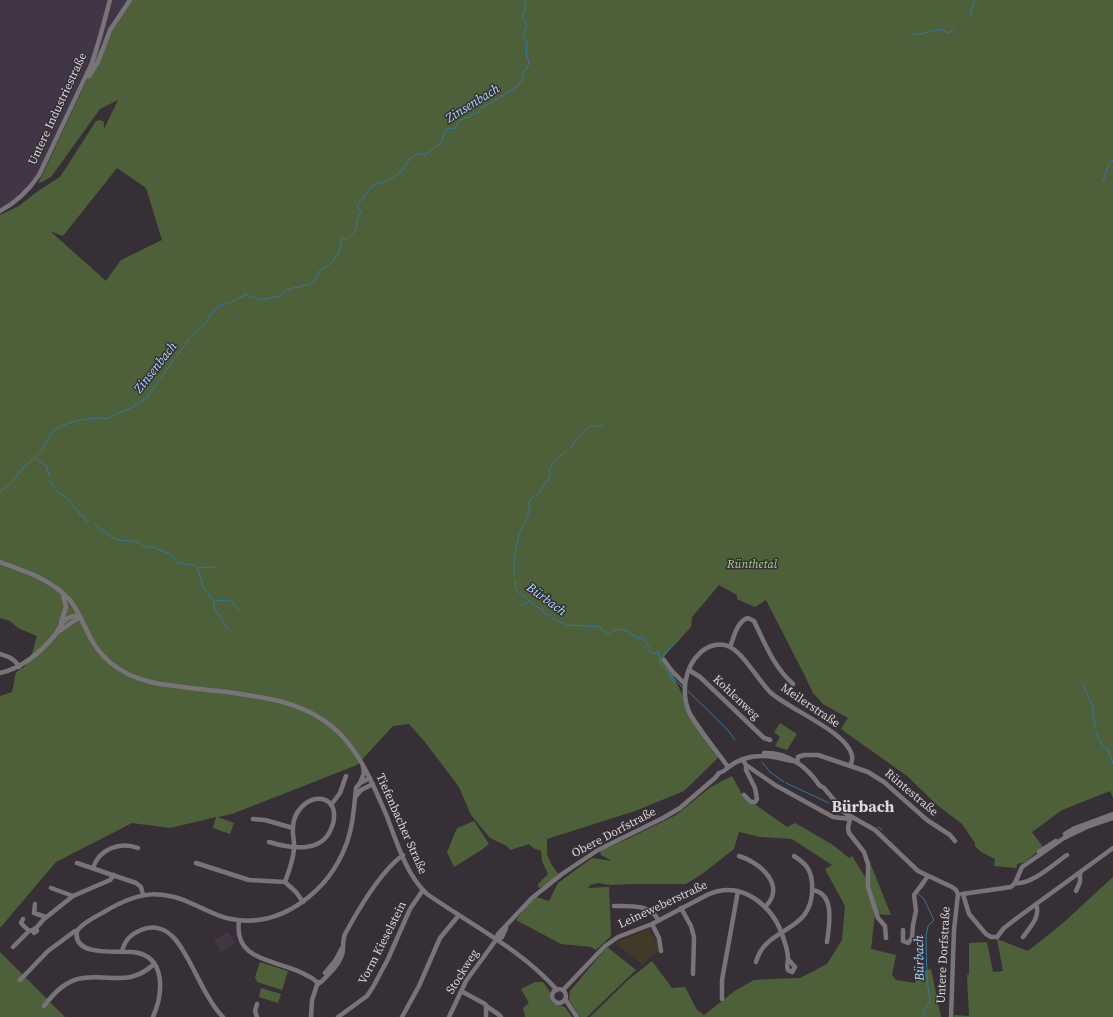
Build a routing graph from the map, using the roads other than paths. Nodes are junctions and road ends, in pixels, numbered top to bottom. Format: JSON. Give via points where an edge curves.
{"nodes":[{"id":1,"x":110,"y":0,"type":"edge"},
{"id":2,"x":130,"y":0,"type":"edge"},
{"id":3,"x":86,"y":76,"type":"junction"},
{"id":4,"x":0,"y":211,"type":"edge"},
{"id":5,"x":0,"y":562,"type":"edge"},
{"id":6,"x":63,"y":593,"type":"junction"},
{"id":7,"x":80,"y":617,"type":"junction"},
{"id":8,"x":56,"y":632,"type":"junction"},
{"id":9,"x":730,"y":647,"type":"junction"},
{"id":10,"x":0,"y":654,"type":"edge"},
{"id":11,"x":664,"y":660,"type":"dead end"},
{"id":12,"x":19,"y":667,"type":"junction"},
{"id":13,"x":689,"y":670,"type":"junction"},
{"id":14,"x":0,"y":673,"type":"edge"},
{"id":15,"x":685,"y":684,"type":"junction"},
{"id":16,"x":793,"y":684,"type":"dead end"},
{"id":17,"x":770,"y":740,"type":"dead end"},
{"id":18,"x":742,"y":759,"type":"junction"},
{"id":19,"x":797,"y":763,"type":"junction"},
{"id":20,"x":363,"y":765,"type":"junction"},
{"id":21,"x":746,"y":765,"type":"junction"},
{"id":22,"x":851,"y":765,"type":"junction"},
{"id":23,"x":726,"y":769,"type":"junction"},
{"id":24,"x":346,"y":776,"type":"dead end"},
{"id":25,"x":370,"y":778,"type":"junction"},
{"id":26,"x":360,"y":783,"type":"junction"},
{"id":27,"x":373,"y":784,"type":"junction"},
{"id":28,"x":744,"y":795,"type":"dead end"},
{"id":29,"x":355,"y":798,"type":"junction"},
{"id":30,"x":331,"y":805,"type":"junction"},
{"id":31,"x":1113,"y":814,"type":"edge"},
{"id":32,"x":851,"y":817,"type":"junction"},
{"id":33,"x":1113,"y":818,"type":"edge"},
{"id":34,"x":253,"y":819,"type":"dead end"},
{"id":35,"x":293,"y":828,"type":"junction"},
{"id":36,"x":955,"y":841,"type":"dead end"},
{"id":37,"x":269,"y":842,"type":"dead end"},
{"id":38,"x":138,"y":848,"type":"dead end"},
{"id":39,"x":294,"y":848,"type":"junction"},
{"id":40,"x":1112,"y":849,"type":"edge"},
{"id":41,"x":403,"y":855,"type":"junction"},
{"id":42,"x":1067,"y":855,"type":"dead end"},
{"id":43,"x":739,"y":856,"type":"dead end"},
{"id":44,"x":794,"y":856,"type":"dead end"},
{"id":45,"x":1034,"y":860,"type":"junction"},
{"id":46,"x":77,"y":863,"type":"dead end"},
{"id":47,"x":196,"y":863,"type":"dead end"},
{"id":48,"x":93,"y":868,"type":"junction"},
{"id":49,"x":1080,"y":873,"type":"junction"},
{"id":50,"x":114,"y":875,"type":"junction"},
{"id":51,"x":928,"y":876,"type":"junction"},
{"id":52,"x":285,"y":882,"type":"junction"},
{"id":53,"x":1016,"y":883,"type":"junction"},
{"id":54,"x":51,"y":888,"type":"dead end"},
{"id":55,"x":423,"y":890,"type":"junction"},
{"id":56,"x":812,"y":890,"type":"junction"},
{"id":57,"x":738,"y":891,"type":"junction"},
{"id":58,"x":1076,"y":891,"type":"dead end"},
{"id":59,"x":961,"y":894,"type":"junction"},
{"id":60,"x":143,"y":895,"type":"junction"},
{"id":61,"x":73,"y":896,"type":"junction"},
{"id":62,"x":303,"y":902,"type":"junction"},
{"id":63,"x":35,"y":904,"type":"dead end"},
{"id":64,"x":1036,"y":904,"type":"junction"},
{"id":65,"x":614,"y":906,"type":"dead end"},
{"id":66,"x":765,"y":907,"type":"junction"},
{"id":67,"x":681,"y":908,"type":"junction"},
{"id":68,"x":459,"y":916,"type":"junction"},
{"id":69,"x":46,"y":917,"type":"junction"},
{"id":70,"x":23,"y":919,"type":"dead end"},
{"id":71,"x":658,"y":920,"type":"junction"},
{"id":72,"x":239,"y":921,"type":"junction"},
{"id":73,"x":652,"y":924,"type":"junction"},
{"id":74,"x":33,"y":930,"type":"junction"},
{"id":75,"x":903,"y":930,"type":"dead end"},
{"id":76,"x":77,"y":931,"type":"junction"},
{"id":77,"x":782,"y":933,"type":"junction"},
{"id":78,"x":1023,"y":937,"type":"dead end"},
{"id":79,"x":65,"y":938,"type":"junction"},
{"id":80,"x":77,"y":938,"type":"junction"},
{"id":81,"x":886,"y":938,"type":"dead end"},
{"id":82,"x":496,"y":940,"type":"junction"},
{"id":83,"x":827,"y":942,"type":"dead end"},
{"id":84,"x":13,"y":947,"type":"dead end"},
{"id":85,"x":661,"y":951,"type":"dead end"},
{"id":86,"x":122,"y":952,"type":"junction"},
{"id":87,"x":788,"y":959,"type":"dead end"},
{"id":88,"x":756,"y":962,"type":"dead end"},
{"id":89,"x":154,"y":964,"type":"junction"},
{"id":90,"x":693,"y":974,"type":"dead end"},
{"id":91,"x":20,"y":980,"type":"dead end"},
{"id":92,"x":318,"y":984,"type":"junction"},
{"id":93,"x":461,"y":991,"type":"junction"},
{"id":94,"x":555,"y":991,"type":"junction"},
{"id":95,"x":564,"y":991,"type":"junction"},
{"id":96,"x":722,"y":999,"type":"dead end"},
{"id":97,"x":564,"y":1000,"type":"junction"},
{"id":98,"x":257,"y":1004,"type":"dead end"},
{"id":99,"x":44,"y":1006,"type":"dead end"},
{"id":100,"x":486,"y":1007,"type":"junction"},
{"id":101,"x":576,"y":1016,"type":"edge"},
{"id":102,"x":153,"y":1017,"type":"edge"},
{"id":103,"x":223,"y":1017,"type":"edge"},
{"id":104,"x":257,"y":1017,"type":"edge"},
{"id":105,"x":311,"y":1017,"type":"edge"},
{"id":106,"x":338,"y":1017,"type":"edge"},
{"id":107,"x":402,"y":1017,"type":"edge"},
{"id":108,"x":449,"y":1017,"type":"edge"},
{"id":109,"x":486,"y":1017,"type":"edge"},
{"id":110,"x":501,"y":1017,"type":"edge"},
{"id":111,"x":951,"y":1017,"type":"edge"}],
"edges":[{"from":1,"to":3,"type":"street","name":"Untere Industriestraße","via":[[95,56]]},
{"from":2,"to":3,"type":"street","via":[[110,30],[94,69]]},
{"from":3,"to":4,"type":"street","name":"Untere Industriestraße","via":[[32,184],[16,201]]},
{"from":5,"to":6,"type":"street","name":"Tiefenbacher Straße","via":[[44,579]]},
{"from":6,"to":7,"type":"street","name":"Tiefenbacher Straße"},
{"from":6,"to":8,"type":"street","via":[[66,611]]},
{"from":7,"to":8,"type":"street"},
{"from":7,"to":20,"type":"street","name":"Tiefenbacher Straße","via":[[95,645],[120,670],[143,681],[293,704],[337,732]]},
{"from":8,"to":12,"type":"street","via":[[33,657]]},
{"from":9,"to":13,"type":"street","via":[[715,645],[706,648],[694,660]]},
{"from":9,"to":16,"type":"street","via":[[742,621],[751,619],[774,662]]},
{"from":9,"to":22,"type":"street","name":"Meilerstraße","via":[[776,697],[823,724],[842,741],[852,755]]},
{"from":10,"to":12,"type":"street","via":[[16,660]]},
{"from":11,"to":15,"type":"street"},
{"from":12,"to":14,"type":"street"},
{"from":13,"to":15,"type":"street"},
{"from":13,"to":17,"type":"street","name":"Kohlenweg","via":[[764,738]]},
{"from":15,"to":23,"type":"street","via":[[686,700],[691,715]]},
{"from":18,"to":19,"type":"street","name":"Obere Dorfstraße","via":[[764,753],[788,757]]},
{"from":18,"to":21,"type":"street","name":"Obere Dorfstraße"},
{"from":18,"to":23,"type":"street","name":"Obere Dorfstraße"},
{"from":19,"to":22,"type":"street","name":"Rüntestraße","via":[[798,757],[818,755]]},
{"from":19,"to":32,"type":"street","name":"Obere Dorfstraße","via":[[805,768]]},
{"from":20,"to":25,"type":"street","name":"Tiefenbacher Straße"},
{"from":20,"to":26,"type":"street","via":[[364,773]]},
{"from":21,"to":28,"type":"street","via":[[757,799],[751,802]]},
{"from":21,"to":32,"type":"street","name":"Obere Dorfstraße","via":[[775,785],[833,817]]},
{"from":22,"to":36,"type":"street","name":"Rüntestraße","via":[[884,782]]},
{"from":23,"to":82,"type":"street","name":"Obere Dorfstraße","via":[[672,813],[598,850],[567,871],[532,898],[507,925],[502,937]]},
{"from":24,"to":30,"type":"street","via":[[340,793]]},
{"from":25,"to":26,"type":"street"},
{"from":25,"to":27,"type":"street","name":"Tiefenbacher Straße"},
{"from":26,"to":29,"type":"street","via":[[356,788]]},
{"from":27,"to":29,"type":"street","via":[[361,790]]},
{"from":27,"to":41,"type":"street","name":"Tiefenbacher Straße"},
{"from":29,"to":62,"type":"street","via":[[350,835],[340,859],[325,881]]},
{"from":30,"to":35,"type":"street","via":[[321,799],[307,803],[298,812]]},
{"from":30,"to":39,"type":"street","via":[[334,813],[333,824],[326,838],[316,845]]},
{"from":31,"to":45,"type":"street","via":[[1075,828],[1036,854]]},
{"from":32,"to":51,"type":"street","name":"Obere Dorfstraße","via":[[881,835],[918,871]]},
{"from":32,"to":81,"type":"street","via":[[849,833],[864,852],[868,864],[868,888],[878,918],[885,926]]},
{"from":33,"to":45,"type":"street","via":[[1076,831]]},
{"from":34,"to":35,"type":"street"},
{"from":35,"to":39,"type":"street"},
{"from":37,"to":39,"type":"street"},
{"from":38,"to":48,"type":"street","via":[[131,845],[113,847],[101,854]]},
{"from":39,"to":52,"type":"street"},
{"from":40,"to":49,"type":"street"},
{"from":41,"to":55,"type":"street","name":"Tiefenbacher Straße","via":[[414,880]]},
{"from":41,"to":92,"type":"street","via":[[389,868],[365,900],[344,936],[342,948],[335,961]]},
{"from":42,"to":53,"type":"street","via":[[1029,881]]},
{"from":43,"to":66,"type":"street","via":[[760,866],[772,882],[773,895]]},
{"from":44,"to":56,"type":"street","via":[[806,865],[812,879]]},
{"from":45,"to":53,"type":"street","via":[[1022,867]]},
{"from":46,"to":48,"type":"street"},
{"from":47,"to":52,"type":"street","via":[[249,880]]},
{"from":48,"to":50,"type":"street"},
{"from":49,"to":58,"type":"street"},
{"from":49,"to":64,"type":"street"},
{"from":50,"to":60,"type":"street","via":[[136,883],[141,887]]},
{"from":50,"to":61,"type":"street","via":[[110,880]]},
{"from":51,"to":59,"type":"street","name":"Obere Dorfstraße"},
{"from":51,"to":75,"type":"street","via":[[914,895],[916,911],[912,938],[908,943],[903,941]]},
{"from":52,"to":62,"type":"street"},
{"from":53,"to":59,"type":"street","via":[[1011,887]]},
{"from":54,"to":61,"type":"street"},
{"from":55,"to":68,"type":"street","name":"Tiefenbacher Straße"},
{"from":55,"to":106,"type":"street","name":"Vorm Kieselstein","via":[[410,909],[388,959],[367,996]]},
{"from":56,"to":77,"type":"street","via":[[805,913],[798,922]]},
{"from":56,"to":83,"type":"street","via":[[817,890],[823,895],[829,907]]},
{"from":57,"to":66,"type":"street","name":"Leineweberstraße","via":[[749,895]]},
{"from":57,"to":67,"type":"street","name":"Leineweberstraße","via":[[714,892]]},
{"from":57,"to":96,"type":"street","via":[[722,980]]},
{"from":59,"to":64,"type":"street","via":[[969,914],[991,937],[997,937],[1004,928]]},
{"from":59,"to":111,"type":"street","name":"Untere Dorfstraße","via":[[954,930]]},
{"from":60,"to":72,"type":"street","via":[[170,895],[214,914]]},
{"from":60,"to":76,"type":"street","via":[[106,910]]},
{"from":61,"to":69,"type":"street"},
{"from":62,"to":72,"type":"street","via":[[285,913]]},
{"from":63,"to":69,"type":"street","via":[[34,913]]},
{"from":64,"to":78,"type":"street","via":[[1036,919]]},
{"from":65,"to":71,"type":"street","via":[[645,908],[657,916]]},
{"from":66,"to":77,"type":"street","name":"Leineweberstraße"},
{"from":67,"to":71,"type":"street","name":"Leineweberstraße"},
{"from":67,"to":90,"type":"street","via":[[694,937]]},
{"from":68,"to":82,"type":"street","name":"Tiefenbacher Straße"},
{"from":68,"to":107,"type":"street","via":[[440,938]]},
{"from":69,"to":74,"type":"street"},
{"from":70,"to":74,"type":"street","via":[[21,923]]},
{"from":71,"to":73,"type":"street","name":"Leineweberstraße"},
{"from":72,"to":92,"type":"street","via":[[238,937],[245,949],[252,954],[302,972]]},
{"from":73,"to":85,"type":"street"},
{"from":73,"to":95,"type":"street","name":"Leineweberstraße","via":[[612,940]]},
{"from":74,"to":84,"type":"street"},
{"from":76,"to":79,"type":"street"},
{"from":76,"to":80,"type":"street"},
{"from":77,"to":87,"type":"street","name":"Leineweberstraße"},
{"from":77,"to":88,"type":"street","via":[[766,943]]},
{"from":79,"to":80,"type":"street"},
{"from":79,"to":91,"type":"street","via":[[48,951]]},
{"from":80,"to":86,"type":"street","via":[[82,945],[94,950]]},
{"from":82,"to":93,"type":"street","name":"Stockweg"},
{"from":82,"to":94,"type":"street","name":"Tiefenbacher Straße","via":[[544,977]]},
{"from":86,"to":89,"type":"street","via":[[142,954],[150,958]]},
{"from":86,"to":103,"type":"street","via":[[123,945],[140,930],[148,927],[165,930],[180,944],[213,1004]]},
{"from":89,"to":99,"type":"street","via":[[128,978],[83,978],[73,981],[52,995]]},
{"from":89,"to":102,"type":"street","via":[[159,974],[160,987],[158,1005]]},
{"from":92,"to":105,"type":"street","via":[[312,1000]]},
{"from":93,"to":100,"type":"street"},
{"from":93,"to":108,"type":"street","name":"Stockweg"},
{"from":94,"to":95,"type":"street"},
{"from":94,"to":97,"type":"street","via":[[555,1000]]},
{"from":95,"to":97,"type":"street"},
{"from":97,"to":101,"type":"street"},
{"from":98,"to":104,"type":"street"},
{"from":100,"to":109,"type":"street"},
{"from":100,"to":110,"type":"street"}]}
